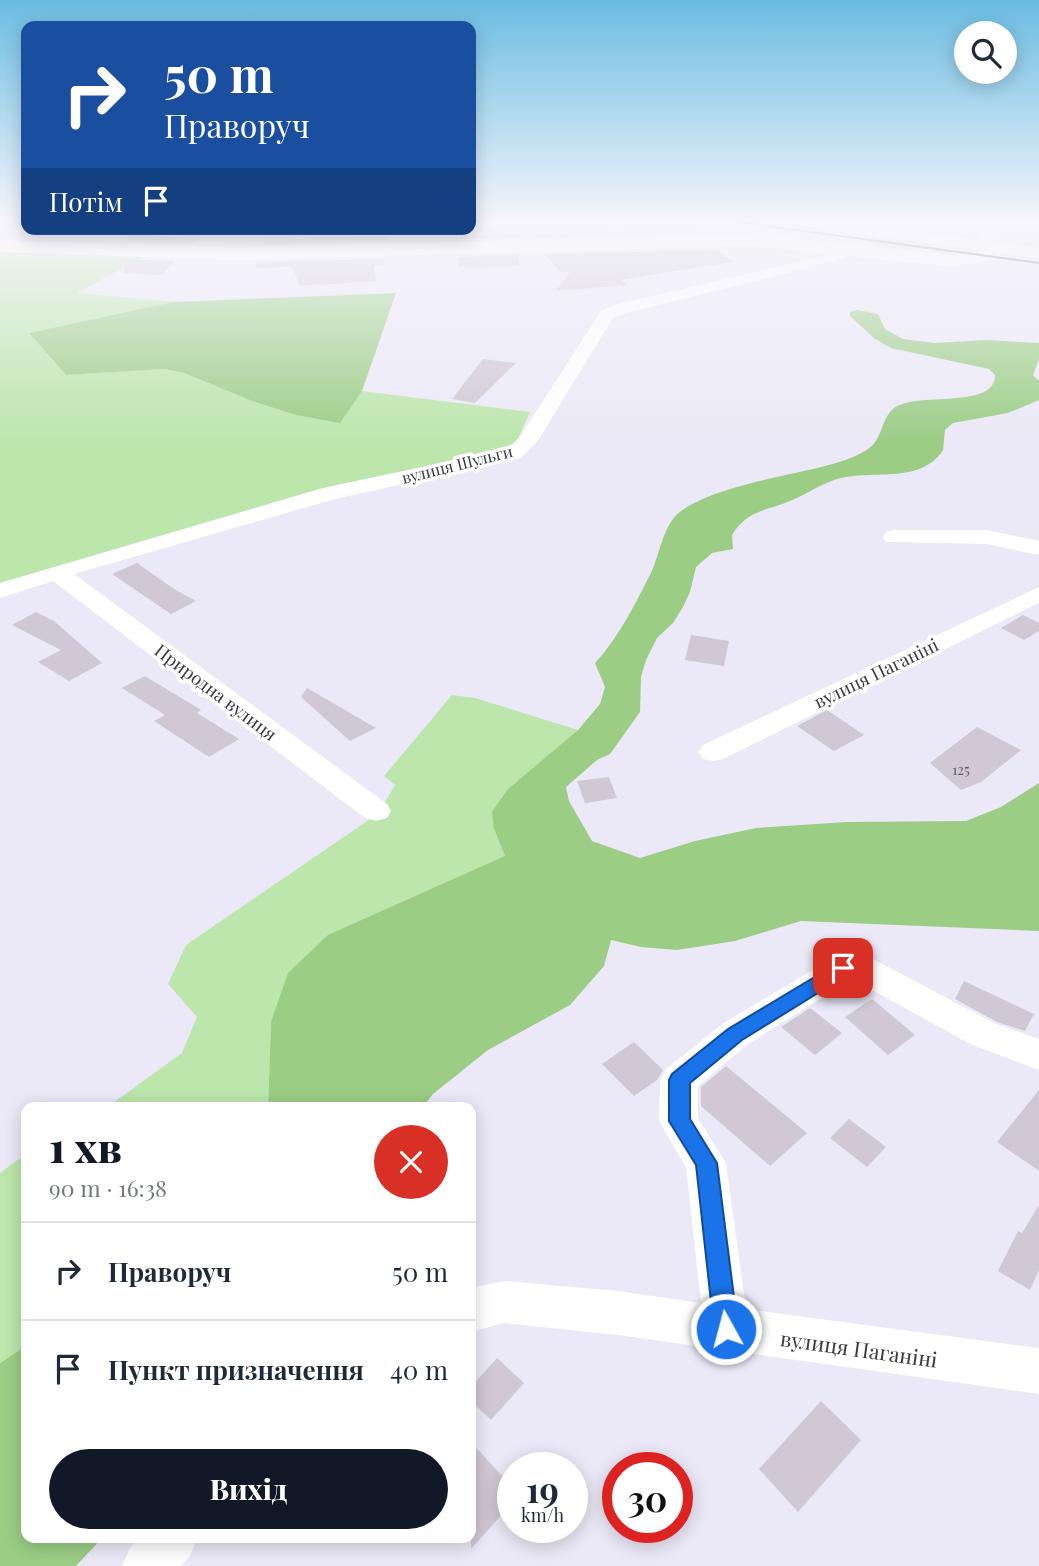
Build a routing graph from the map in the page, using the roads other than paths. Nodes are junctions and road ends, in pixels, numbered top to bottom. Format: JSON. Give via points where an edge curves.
{"nodes":[{"id":1,"x":678,"y":295,"type":"edge"},
{"id":2,"x":894,"y":537,"type":"dead end"},
{"id":3,"x":1039,"y":548,"type":"edge"},
{"id":4,"x":56,"y":572,"type":"junction"},
{"id":5,"x":0,"y":591,"type":"edge"},
{"id":6,"x":1039,"y":594,"type":"edge"},
{"id":7,"x":713,"y":752,"type":"dead end"},
{"id":8,"x":376,"y":811,"type":"dead end"},
{"id":9,"x":1039,"y":1055,"type":"edge"},
{"id":10,"x":476,"y":1309,"type":"edge"},
{"id":11,"x":726,"y":1329,"type":"junction"},
{"id":12,"x":1039,"y":1371,"type":"edge"},
{"id":13,"x":168,"y":1543,"type":"edge"},
{"id":14,"x":148,"y":1566,"type":"edge"}],
"edges":[{"from":1,"to":4,"type":"street","name":"вулиця Шульги","via":[[607,315],[527,442],[514,454],[331,493]]},
{"from":2,"to":3,"type":"street","via":[[987,537]]},
{"from":4,"to":5,"type":"street","name":"вулиця Шульги"},
{"from":4,"to":8,"type":"street","name":"Природна вулиця"},
{"from":6,"to":7,"type":"street","name":"вулиця Паганіні"},
{"from":9,"to":11,"type":"street","via":[[983,1034],[861,968],[843,968],[735,1034],[679,1080],[679,1121],[706,1163]]},
{"from":10,"to":11,"type":"street","name":"вулиця Паганіні","via":[[503,1302]]},
{"from":11,"to":12,"type":"street","name":"вулиця Паганіні"},
{"from":13,"to":14,"type":"street"}]}
